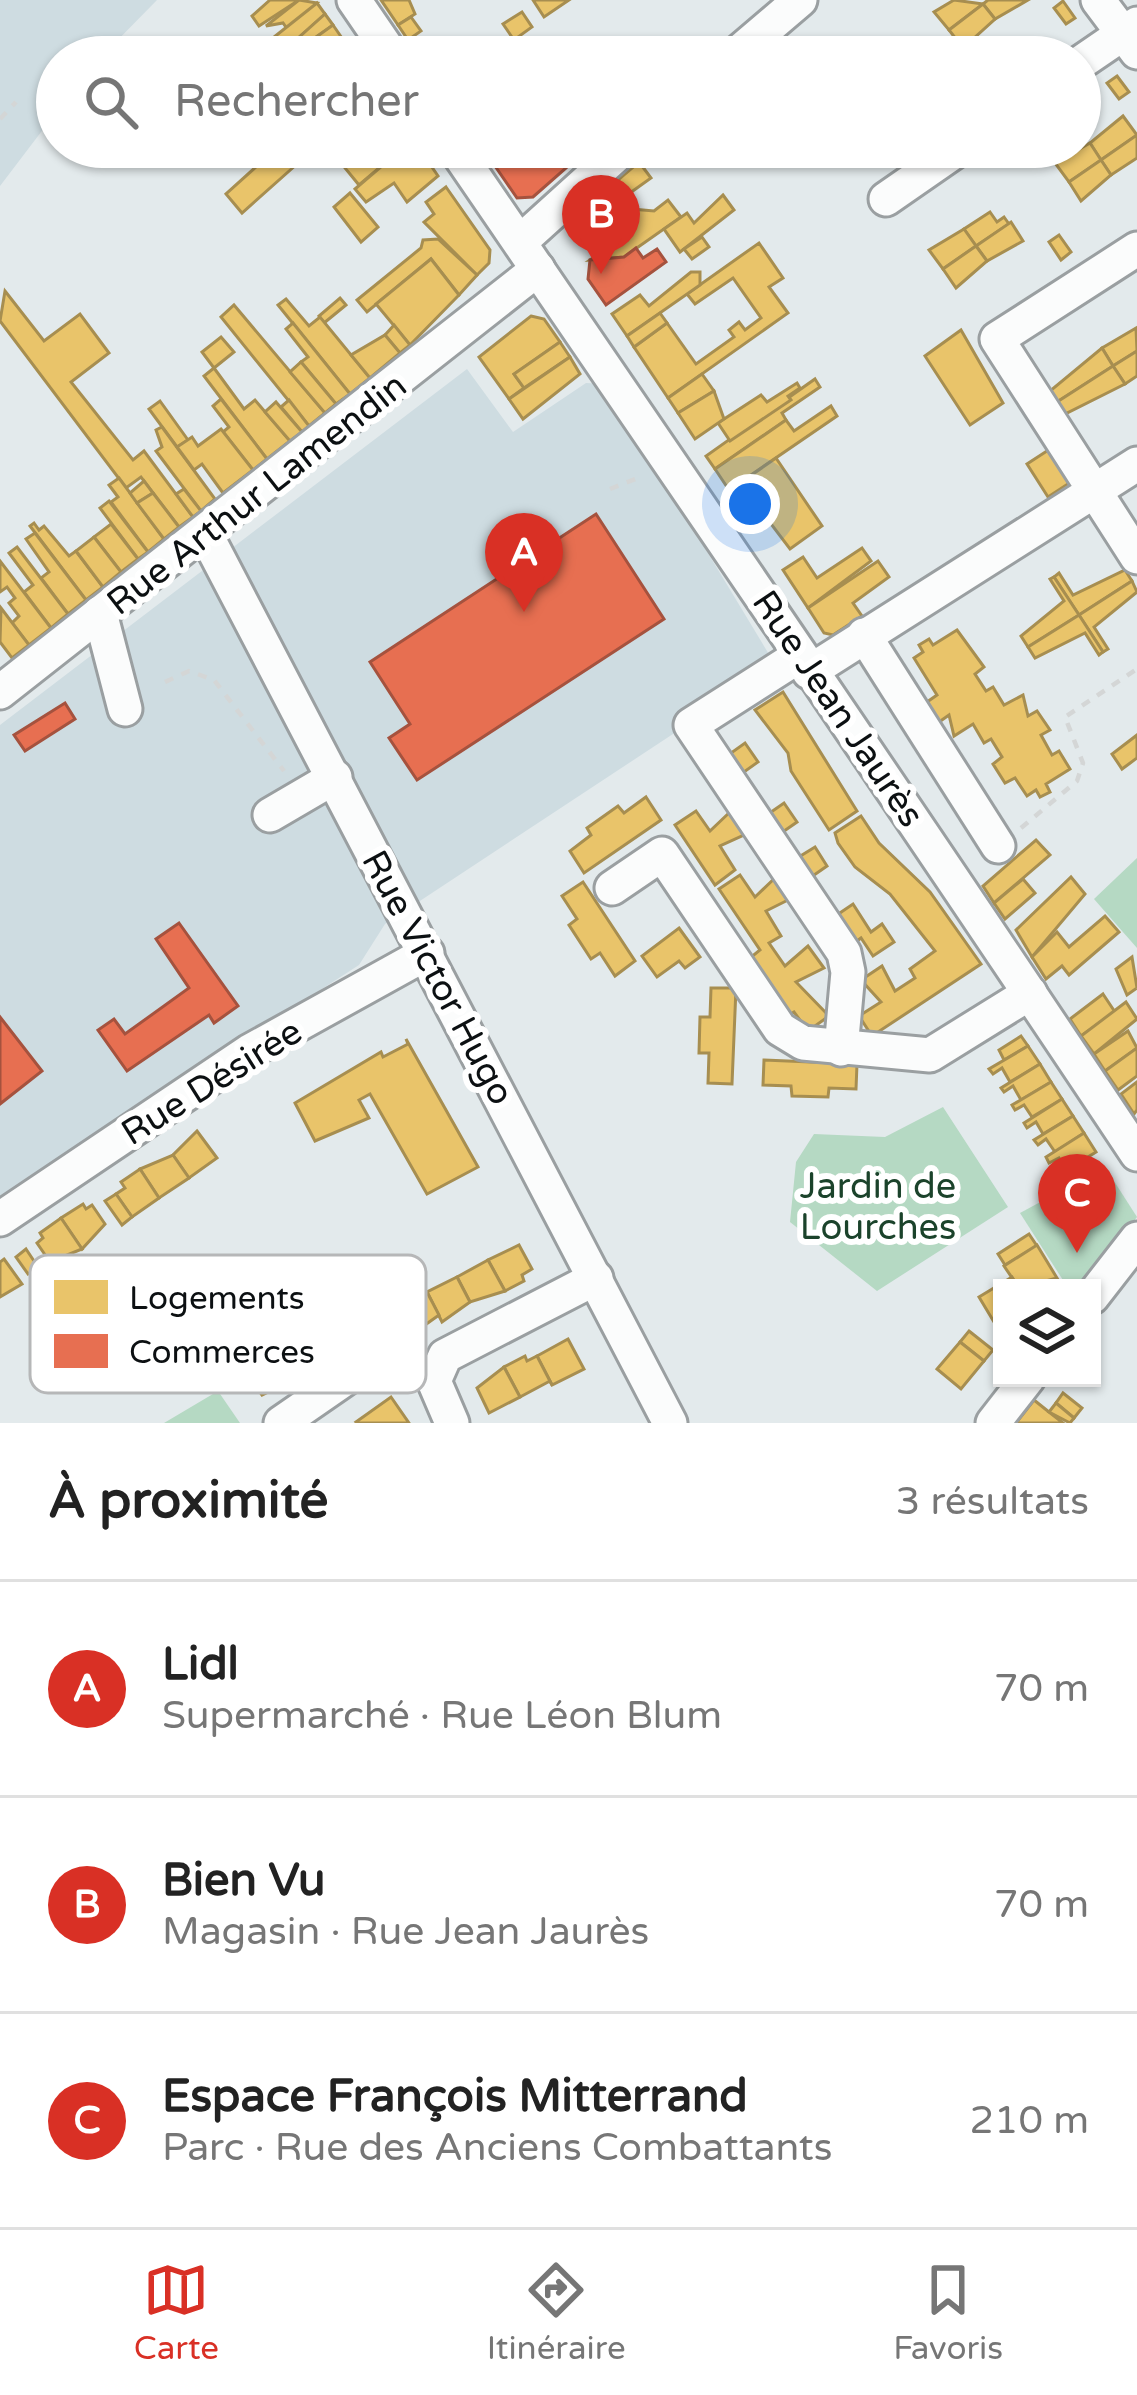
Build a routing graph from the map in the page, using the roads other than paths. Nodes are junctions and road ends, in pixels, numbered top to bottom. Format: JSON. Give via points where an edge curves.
{"nodes":[{"id":1,"x":354,"y":0,"type":"edge"},
{"id":2,"x":800,"y":0,"type":"edge"},
{"id":3,"x":1098,"y":0,"type":"edge"},
{"id":4,"x":379,"y":36,"type":"edge"},
{"id":5,"x":758,"y":36,"type":"edge"},
{"id":6,"x":1132,"y":36,"type":"edge"},
{"id":7,"x":1101,"y":52,"type":"edge"},
{"id":8,"x":468,"y":168,"type":"edge"},
{"id":9,"x":607,"y":168,"type":"edge"},
{"id":10,"x":931,"y":168,"type":"edge"},
{"id":11,"x":886,"y":199,"type":"dead end"},
{"id":12,"x":1137,"y":249,"type":"edge"},
{"id":13,"x":529,"y":256,"type":"junction"},
{"id":14,"x":1137,"y":464,"type":"edge"},
{"id":15,"x":1095,"y":490,"type":"junction"},
{"id":16,"x":205,"y":533,"type":"junction"},
{"id":17,"x":1137,"y":557,"type":"edge"},
{"id":18,"x":100,"y":614,"type":"junction"},
{"id":19,"x":864,"y":635,"type":"junction"},
{"id":20,"x":804,"y":664,"type":"junction"},
{"id":21,"x":0,"y":692,"type":"edge"},
{"id":22,"x":125,"y":709,"type":"dead end"},
{"id":23,"x":330,"y":768,"type":"junction"},
{"id":24,"x":270,"y":815,"type":"dead end"},
{"id":25,"x":998,"y":846,"type":"road end"},
{"id":26,"x":612,"y":888,"type":"dead end"},
{"id":27,"x":427,"y":953,"type":"junction"},
{"id":28,"x":1030,"y":993,"type":"junction"},
{"id":29,"x":841,"y":1049,"type":"junction"},
{"id":30,"x":1137,"y":1154,"type":"edge"},
{"id":31,"x":0,"y":1219,"type":"edge"},
{"id":32,"x":1137,"y":1239,"type":"edge"},
{"id":33,"x":596,"y":1278,"type":"junction"},
{"id":34,"x":1101,"y":1285,"type":"edge"},
{"id":35,"x":426,"y":1372,"type":"edge"},
{"id":36,"x":434,"y":1372,"type":"junction"},
{"id":37,"x":1021,"y":1387,"type":"edge"},
{"id":38,"x":324,"y":1393,"type":"edge"},
{"id":39,"x":281,"y":1423,"type":"edge"},
{"id":40,"x":452,"y":1423,"type":"edge"},
{"id":41,"x":670,"y":1423,"type":"edge"},
{"id":42,"x":993,"y":1423,"type":"edge"}],
"edges":[{"from":1,"to":4,"type":"street"},
{"from":2,"to":5,"type":"street"},
{"from":3,"to":6,"type":"street"},
{"from":6,"to":7,"type":"street"},
{"from":8,"to":13,"type":"street","name":"Rue Jean Jaurès"},
{"from":9,"to":13,"type":"street","name":"Rue Arthur Lamendin"},
{"from":10,"to":11,"type":"street"},
{"from":12,"to":15,"type":"street","via":[[998,339]]},
{"from":13,"to":16,"type":"street","name":"Rue Arthur Lamendin","via":[[512,292]]},
{"from":13,"to":20,"type":"street","name":"Rue Jean Jaurès","via":[[746,567]]},
{"from":14,"to":15,"type":"street"},
{"from":15,"to":17,"type":"street"},
{"from":15,"to":19,"type":"street"},
{"from":16,"to":18,"type":"street","name":"Rue Arthur Lamendin"},
{"from":16,"to":23,"type":"street","name":"Rue Victor Hugo"},
{"from":18,"to":21,"type":"street","name":"Rue Arthur Lamendin"},
{"from":18,"to":22,"type":"street"},
{"from":19,"to":20,"type":"street"},
{"from":19,"to":25,"type":"street"},
{"from":20,"to":28,"type":"street","name":"Rue Jean Jaurès"},
{"from":20,"to":29,"type":"street","via":[[692,725],[844,953]]},
{"from":23,"to":24,"type":"street"},
{"from":23,"to":27,"type":"street","name":"Rue Victor Hugo"},
{"from":26,"to":29,"type":"street","via":[[662,854],[786,1036]]},
{"from":27,"to":31,"type":"street","name":"Rue Désirée","via":[[234,1061]]},
{"from":27,"to":33,"type":"street","name":"Rue Victor Hugo"},
{"from":28,"to":29,"type":"street","via":[[930,1055]]},
{"from":28,"to":30,"type":"street","name":"Rue Jean Jaurès"},
{"from":32,"to":34,"type":"street"},
{"from":33,"to":36,"type":"street","via":[[453,1351]]},
{"from":33,"to":41,"type":"street","name":"Rue Victor Hugo"},
{"from":35,"to":36,"type":"street"},
{"from":36,"to":40,"type":"street"},
{"from":37,"to":42,"type":"street"},
{"from":38,"to":39,"type":"street"}]}
